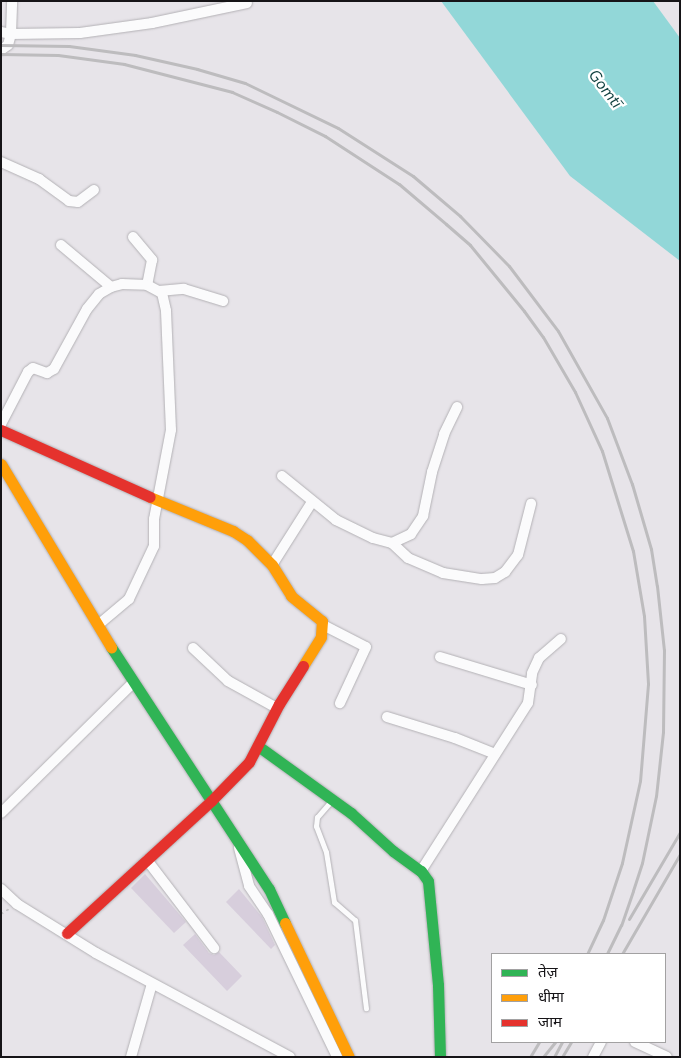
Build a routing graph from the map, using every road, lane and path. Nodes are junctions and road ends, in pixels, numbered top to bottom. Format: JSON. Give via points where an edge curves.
{"nodes":[{"id":1,"x":12,"y":1,"type":"edge"},
{"id":2,"x":247,"y":3,"type":"dead end"},
{"id":3,"x":6,"y":33,"type":"edge"},
{"id":4,"x":1,"y":50,"type":"edge"},
{"id":5,"x":1,"y":162,"type":"edge"},
{"id":6,"x":94,"y":190,"type":"dead end"},
{"id":7,"x":133,"y":237,"type":"dead end"},
{"id":8,"x":61,"y":246,"type":"dead end"},
{"id":9,"x":147,"y":285,"type":"junction"},
{"id":10,"x":111,"y":287,"type":"junction"},
{"id":11,"x":159,"y":291,"type":"junction"},
{"id":12,"x":223,"y":301,"type":"dead end"},
{"id":13,"x":457,"y":407,"type":"dead end"},
{"id":14,"x":1,"y":424,"type":"edge"},
{"id":15,"x":1,"y":430,"type":"edge"},
{"id":16,"x":1,"y":464,"type":"edge"},
{"id":17,"x":282,"y":476,"type":"dead end"},
{"id":18,"x":158,"y":501,"type":"junction"},
{"id":19,"x":312,"y":502,"type":"junction"},
{"id":20,"x":531,"y":504,"type":"dead end"},
{"id":21,"x":392,"y":543,"type":"junction"},
{"id":22,"x":272,"y":565,"type":"junction"},
{"id":23,"x":98,"y":625,"type":"junction"},
{"id":24,"x":323,"y":625,"type":"junction"},
{"id":25,"x":561,"y":639,"type":"dead end"},
{"id":26,"x":193,"y":648,"type":"dead end"},
{"id":27,"x":440,"y":657,"type":"dead end"},
{"id":28,"x":133,"y":683,"type":"junction"},
{"id":29,"x":532,"y":685,"type":"junction"},
{"id":30,"x":340,"y":703,"type":"dead end"},
{"id":31,"x":277,"y":708,"type":"junction"},
{"id":32,"x":387,"y":718,"type":"dead end"},
{"id":33,"x":258,"y":746,"type":"junction"},
{"id":34,"x":495,"y":754,"type":"junction"},
{"id":35,"x":332,"y":800,"type":"junction"},
{"id":36,"x":211,"y":801,"type":"junction"},
{"id":37,"x":1,"y":812,"type":"edge"},
{"id":38,"x":239,"y":844,"type":"junction"},
{"id":39,"x":147,"y":860,"type":"junction"},
{"id":40,"x":421,"y":871,"type":"junction"},
{"id":41,"x":1,"y":889,"type":"edge"},
{"id":42,"x":66,"y":933,"type":"junction"},
{"id":43,"x":214,"y":948,"type":"dead end"},
{"id":44,"x":152,"y":984,"type":"junction"},
{"id":45,"x":366,"y":1008,"type":"dead end"},
{"id":46,"x":600,"y":1043,"type":"edge"},
{"id":47,"x":637,"y":1043,"type":"edge"},
{"id":48,"x":131,"y":1057,"type":"edge"},
{"id":49,"x":290,"y":1057,"type":"edge"},
{"id":50,"x":337,"y":1057,"type":"edge"},
{"id":51,"x":349,"y":1057,"type":"edge"},
{"id":52,"x":440,"y":1057,"type":"edge"},
{"id":53,"x":593,"y":1057,"type":"edge"},
{"id":54,"x":667,"y":1057,"type":"edge"}],
"edges":[{"from":1,"to":3,"type":"street"},
{"from":2,"to":3,"type":"street","via":[[152,23],[80,32]]},
{"from":3,"to":4,"type":"street","via":[[8,45]]},
{"from":5,"to":6,"type":"street","via":[[39,179],[69,202],[78,202]]},
{"from":7,"to":9,"type":"street","via":[[152,260]]},
{"from":8,"to":10,"type":"street"},
{"from":9,"to":10,"type":"street"},
{"from":9,"to":11,"type":"street"},
{"from":10,"to":14,"type":"street","via":[[99,294],[87,309],[54,369],[47,372],[33,368],[28,372]]},
{"from":11,"to":12,"type":"street","via":[[184,288]]},
{"from":11,"to":18,"type":"street","via":[[164,297],[166,311],[170,430]]},
{"from":13,"to":21,"type":"street","via":[[432,472],[423,516],[411,534]]},
{"from":15,"to":18,"type":"street"},
{"from":16,"to":23,"type":"street"},
{"from":17,"to":19,"type":"street"},
{"from":18,"to":22,"type":"street","via":[[233,532],[247,540]]},
{"from":18,"to":23,"type":"street","via":[[152,552],[128,599]]},
{"from":19,"to":21,"type":"street","via":[[336,520],[372,538]]},
{"from":19,"to":22,"type":"street"},
{"from":20,"to":21,"type":"street","via":[[518,555],[505,572],[495,578],[442,573],[408,558]]},
{"from":22,"to":24,"type":"street","via":[[291,596]]},
{"from":23,"to":28,"type":"street"},
{"from":24,"to":30,"type":"street","via":[[366,647]]},
{"from":24,"to":31,"type":"street","via":[[321,637]]},
{"from":25,"to":29,"type":"street","via":[[539,658],[532,673]]},
{"from":26,"to":31,"type":"street","via":[[240,690]]},
{"from":27,"to":29,"type":"street"},
{"from":28,"to":36,"type":"street"},
{"from":28,"to":37,"type":"street"},
{"from":29,"to":34,"type":"street","via":[[528,703]]},
{"from":31,"to":33,"type":"street"},
{"from":32,"to":34,"type":"street"},
{"from":33,"to":35,"type":"street"},
{"from":33,"to":36,"type":"street","via":[[249,762]]},
{"from":34,"to":40,"type":"street"},
{"from":35,"to":40,"type":"street"},
{"from":35,"to":45,"type":"lane","via":[[317,817],[316,826],[326,852],[334,902],[355,920]]},
{"from":36,"to":38,"type":"street"},
{"from":36,"to":39,"type":"street"},
{"from":38,"to":50,"type":"street","via":[[249,886],[268,914]]},
{"from":38,"to":51,"type":"street","via":[[282,915]]},
{"from":39,"to":42,"type":"street"},
{"from":39,"to":43,"type":"street"},
{"from":40,"to":52,"type":"street","via":[[430,889]]},
{"from":41,"to":42,"type":"street","via":[[17,904]]},
{"from":42,"to":44,"type":"street"},
{"from":44,"to":48,"type":"street"},
{"from":44,"to":49,"type":"street"},
{"from":46,"to":53,"type":"street"},
{"from":47,"to":54,"type":"street"}]}
